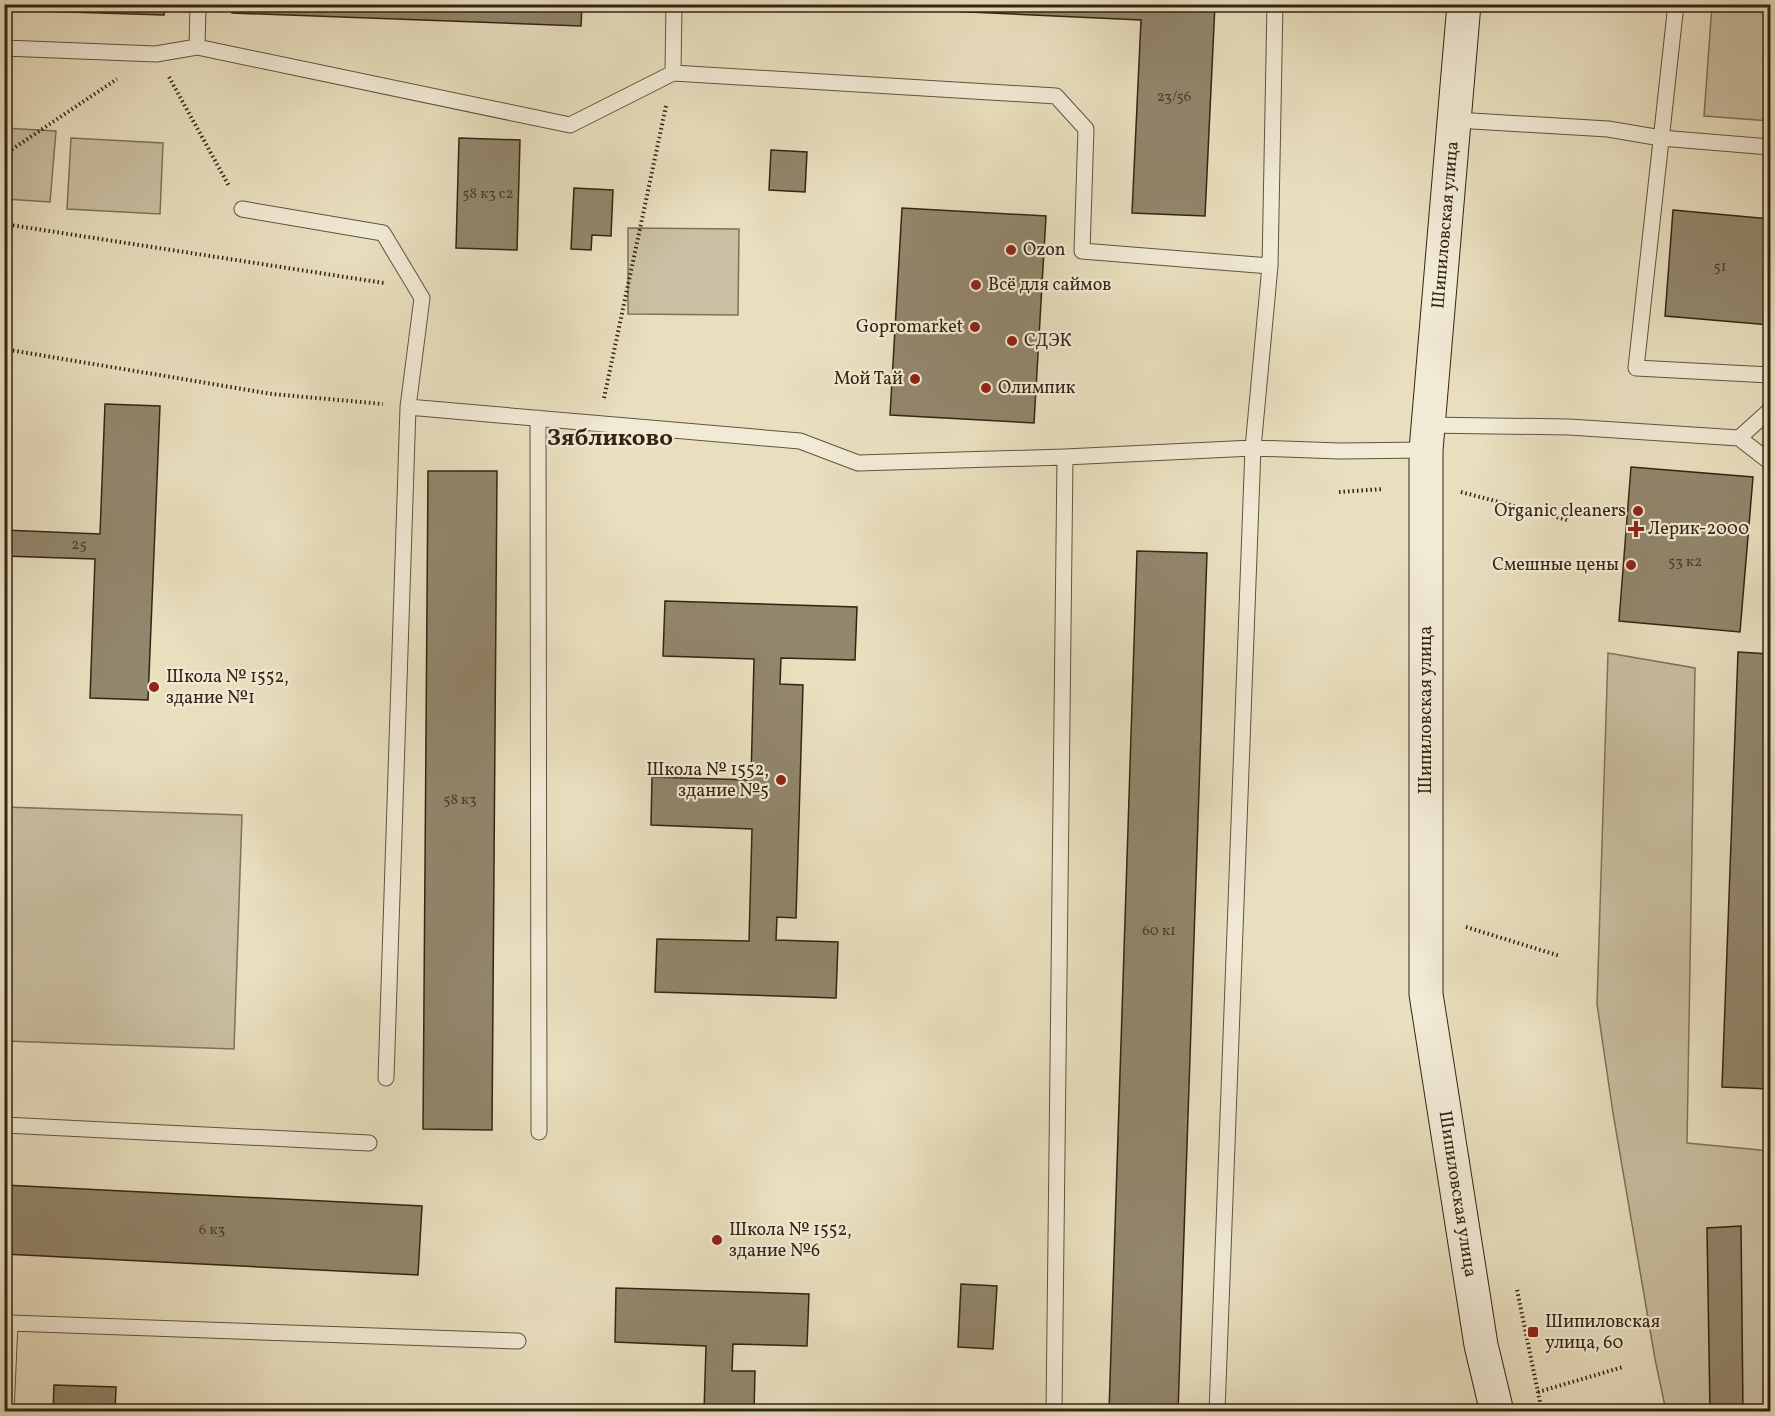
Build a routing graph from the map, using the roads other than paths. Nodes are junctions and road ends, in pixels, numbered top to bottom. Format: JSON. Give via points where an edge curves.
{"nodes":[{"id":1,"x":198,"y":4,"type":"edge"},
{"id":2,"x":674,"y":4,"type":"edge"},
{"id":3,"x":1275,"y":4,"type":"edge"},
{"id":4,"x":1464,"y":4,"type":"edge"},
{"id":5,"x":1676,"y":4,"type":"edge"},
{"id":6,"x":197,"y":47,"type":"junction"},
{"id":7,"x":4,"y":48,"type":"edge"},
{"id":8,"x":673,"y":73,"type":"junction"},
{"id":9,"x":1455,"y":120,"type":"junction"},
{"id":10,"x":1661,"y":138,"type":"junction"},
{"id":11,"x":1770,"y":147,"type":"edge"},
{"id":12,"x":242,"y":209,"type":"road end"},
{"id":13,"x":1270,"y":266,"type":"junction"},
{"id":14,"x":1770,"y":375,"type":"edge"},
{"id":15,"x":408,"y":407,"type":"junction"},
{"id":16,"x":1770,"y":410,"type":"edge"},
{"id":17,"x":538,"y":418,"type":"junction"},
{"id":18,"x":1426,"y":437,"type":"junction"},
{"id":19,"x":1739,"y":438,"type":"junction"},
{"id":20,"x":1253,"y":448,"type":"junction"},
{"id":21,"x":1065,"y":457,"type":"junction"},
{"id":22,"x":1770,"y":462,"type":"edge"},
{"id":23,"x":386,"y":1078,"type":"dead end"},
{"id":24,"x":4,"y":1125,"type":"edge"},
{"id":25,"x":539,"y":1132,"type":"dead end"},
{"id":26,"x":369,"y":1143,"type":"dead end"},
{"id":27,"x":518,"y":1341,"type":"dead end"},
{"id":28,"x":6,"y":1412,"type":"edge"},
{"id":29,"x":1054,"y":1412,"type":"edge"},
{"id":30,"x":1217,"y":1412,"type":"edge"},
{"id":31,"x":1497,"y":1412,"type":"edge"}],
"edges":[{"from":1,"to":6,"type":"lane"},
{"from":2,"to":8,"type":"lane"},
{"from":3,"to":13,"type":"lane"},
{"from":4,"to":9,"type":"street","name":"Шипиловская улица"},
{"from":5,"to":10,"type":"lane"},
{"from":6,"to":7,"type":"lane","via":[[156,54]]},
{"from":6,"to":8,"type":"lane","via":[[570,125]]},
{"from":8,"to":13,"type":"lane","via":[[1056,96],[1086,129],[1082,250]]},
{"from":9,"to":10,"type":"lane","via":[[1608,129]]},
{"from":9,"to":18,"type":"street","name":"Шипиловская улица"},
{"from":10,"to":11,"type":"lane"},
{"from":10,"to":14,"type":"lane","via":[[1636,368]]},
{"from":12,"to":15,"type":"lane","via":[[383,233],[422,298]]},
{"from":13,"to":20,"type":"lane"},
{"from":15,"to":17,"type":"lane"},
{"from":15,"to":23,"type":"lane"},
{"from":16,"to":19,"type":"lane"},
{"from":17,"to":21,"type":"lane","via":[[801,441],[858,464]]},
{"from":17,"to":25,"type":"lane"},
{"from":18,"to":19,"type":"lane","via":[[1569,427]]},
{"from":18,"to":20,"type":"lane","via":[[1340,451]]},
{"from":18,"to":31,"type":"street","name":"Шипиловская улица","via":[[1426,994],[1479,1334]]},
{"from":19,"to":22,"type":"lane"},
{"from":20,"to":21,"type":"lane"},
{"from":20,"to":30,"type":"lane"},
{"from":21,"to":29,"type":"lane"},
{"from":24,"to":26,"type":"lane"},
{"from":27,"to":28,"type":"lane","via":[[10,1323]]}]}
